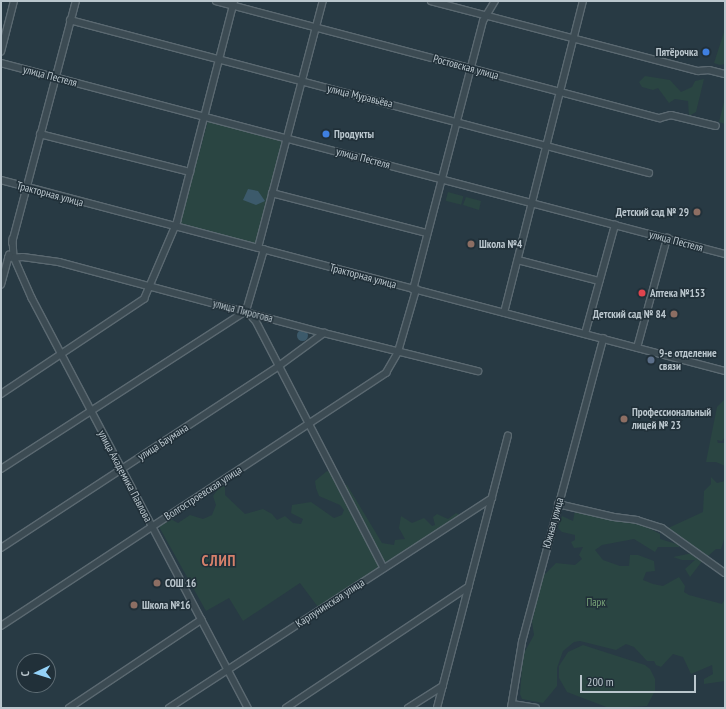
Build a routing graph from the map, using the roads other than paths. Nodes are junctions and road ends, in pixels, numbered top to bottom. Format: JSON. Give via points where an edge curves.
{"nodes":[{"id":1,"x":14,"y":1,"type":"edge"},
{"id":2,"x":76,"y":1,"type":"edge"},
{"id":3,"x":216,"y":1,"type":"edge"},
{"id":4,"x":323,"y":1,"type":"edge"},
{"id":5,"x":431,"y":1,"type":"edge"},
{"id":6,"x":495,"y":1,"type":"edge"},
{"id":7,"x":583,"y":1,"type":"edge"},
{"id":8,"x":234,"y":3,"type":"edge"},
{"id":9,"x":486,"y":16,"type":"junction"},
{"id":10,"x":70,"y":20,"type":"junction"},
{"id":11,"x":316,"y":27,"type":"junction"},
{"id":12,"x":574,"y":38,"type":"junction"},
{"id":13,"x":1,"y":52,"type":"edge"},
{"id":14,"x":220,"y":60,"type":"junction"},
{"id":15,"x":1,"y":63,"type":"edge"},
{"id":16,"x":471,"y":68,"type":"junction"},
{"id":17,"x":725,"y":74,"type":"edge"},
{"id":18,"x":55,"y":77,"type":"junction"},
{"id":19,"x":302,"y":81,"type":"junction"},
{"id":20,"x":559,"y":92,"type":"junction"},
{"id":21,"x":205,"y":116,"type":"junction"},
{"id":22,"x":457,"y":121,"type":"junction"},
{"id":23,"x":716,"y":126,"type":"dead end"},
{"id":24,"x":40,"y":134,"type":"junction"},
{"id":25,"x":287,"y":138,"type":"junction"},
{"id":26,"x":545,"y":145,"type":"junction"},
{"id":27,"x":190,"y":172,"type":"junction"},
{"id":28,"x":649,"y":173,"type":"dead end"},
{"id":29,"x":442,"y":179,"type":"junction"},
{"id":30,"x":1,"y":180,"type":"edge"},
{"id":31,"x":26,"y":187,"type":"junction"},
{"id":32,"x":272,"y":194,"type":"junction"},
{"id":33,"x":531,"y":203,"type":"junction"},
{"id":34,"x":615,"y":224,"type":"junction"},
{"id":35,"x":174,"y":226,"type":"junction"},
{"id":36,"x":427,"y":233,"type":"junction"},
{"id":37,"x":667,"y":238,"type":"junction"},
{"id":38,"x":261,"y":249,"type":"junction"},
{"id":39,"x":725,"y":254,"type":"edge"},
{"id":40,"x":11,"y":258,"type":"junction"},
{"id":41,"x":518,"y":260,"type":"junction"},
{"id":42,"x":600,"y":281,"type":"junction"},
{"id":43,"x":1,"y":285,"type":"edge"},
{"id":44,"x":148,"y":288,"type":"junction"},
{"id":45,"x":415,"y":290,"type":"junction"},
{"id":46,"x":246,"y":311,"type":"junction"},
{"id":47,"x":504,"y":313,"type":"junction"},
{"id":48,"x":324,"y":333,"type":"junction"},
{"id":49,"x":585,"y":334,"type":"junction"},
{"id":50,"x":603,"y":339,"type":"junction"},
{"id":51,"x":637,"y":348,"type":"junction"},
{"id":52,"x":398,"y":352,"type":"junction"},
{"id":53,"x":61,"y":354,"type":"junction"},
{"id":54,"x":279,"y":366,"type":"junction"},
{"id":55,"x":478,"y":371,"type":"dead end"},
{"id":56,"x":725,"y":371,"type":"edge"},
{"id":57,"x":1,"y":394,"type":"edge"},
{"id":58,"x":91,"y":412,"type":"junction"},
{"id":59,"x":309,"y":423,"type":"junction"},
{"id":60,"x":508,"y":436,"type":"dead end"},
{"id":61,"x":1,"y":469,"type":"edge"},
{"id":62,"x":122,"y":470,"type":"junction"},
{"id":63,"x":492,"y":498,"type":"junction"},
{"id":64,"x":558,"y":504,"type":"junction"},
{"id":65,"x":152,"y":527,"type":"junction"},
{"id":66,"x":1,"y":548,"type":"edge"},
{"id":67,"x":384,"y":568,"type":"junction"},
{"id":68,"x":725,"y":573,"type":"edge"},
{"id":69,"x":468,"y":587,"type":"junction"},
{"id":70,"x":201,"y":620,"type":"junction"},
{"id":71,"x":1,"y":626,"type":"edge"},
{"id":72,"x":227,"y":670,"type":"junction"},
{"id":73,"x":443,"y":686,"type":"junction"},
{"id":74,"x":512,"y":706,"type":"edge"},
{"id":75,"x":69,"y":708,"type":"edge"},
{"id":76,"x":169,"y":708,"type":"edge"},
{"id":77,"x":248,"y":708,"type":"edge"},
{"id":78,"x":286,"y":708,"type":"edge"},
{"id":79,"x":408,"y":708,"type":"edge"},
{"id":80,"x":437,"y":708,"type":"edge"},
{"id":81,"x":536,"y":708,"type":"edge"}],
"edges":[{"from":1,"to":13,"type":"street"},
{"from":2,"to":10,"type":"street"},
{"from":3,"to":8,"type":"street","name":"Ростовская улица"},
{"from":4,"to":11,"type":"street"},
{"from":5,"to":9,"type":"street"},
{"from":6,"to":9,"type":"street","name":"Волгостроевская улица"},
{"from":7,"to":12,"type":"street"},
{"from":8,"to":11,"type":"street","name":"Ростовская улица"},
{"from":8,"to":14,"type":"street"},
{"from":9,"to":12,"type":"street"},
{"from":9,"to":16,"type":"street","name":"Волгостроевская улица"},
{"from":10,"to":14,"type":"street","name":"улица Муравьёва"},
{"from":10,"to":18,"type":"street"},
{"from":11,"to":16,"type":"street","name":"Ростовская улица"},
{"from":11,"to":19,"type":"street"},
{"from":12,"to":17,"type":"street","via":[[698,71],[709,70]]},
{"from":12,"to":20,"type":"street"},
{"from":14,"to":19,"type":"street","name":"улица Муравьёва"},
{"from":14,"to":21,"type":"street"},
{"from":15,"to":18,"type":"street","name":"улица Пестеля"},
{"from":16,"to":20,"type":"street","name":"Ростовская улица"},
{"from":16,"to":22,"type":"street","name":"Волгостроевская улица"},
{"from":18,"to":21,"type":"street","name":"улица Пестеля"},
{"from":18,"to":24,"type":"street"},
{"from":19,"to":22,"type":"street","name":"улица Муравьёва"},
{"from":19,"to":25,"type":"street"},
{"from":20,"to":23,"type":"street","name":"Ростовская улица","via":[[660,118],[670,115]]},
{"from":20,"to":26,"type":"street"},
{"from":21,"to":25,"type":"street","name":"улица Пестеля"},
{"from":21,"to":27,"type":"street"},
{"from":22,"to":26,"type":"street","name":"улица Муравьёва"},
{"from":22,"to":29,"type":"street","name":"Волгостроевская улица"},
{"from":24,"to":27,"type":"street"},
{"from":24,"to":31,"type":"street"},
{"from":25,"to":29,"type":"street","name":"улица Пестеля"},
{"from":25,"to":32,"type":"street"},
{"from":26,"to":28,"type":"street","name":"улица Муравьёва"},
{"from":26,"to":33,"type":"street"},
{"from":27,"to":35,"type":"street"},
{"from":29,"to":33,"type":"street","name":"улица Пестеля"},
{"from":29,"to":36,"type":"street","name":"Волгостроевская улица"},
{"from":30,"to":31,"type":"street","name":"Тракторная улица"},
{"from":31,"to":35,"type":"street","name":"Тракторная улица"},
{"from":31,"to":40,"type":"street"},
{"from":32,"to":36,"type":"street"},
{"from":32,"to":38,"type":"street"},
{"from":33,"to":34,"type":"street","name":"улица Пестеля"},
{"from":33,"to":41,"type":"street"},
{"from":34,"to":37,"type":"street","name":"улица Пестеля"},
{"from":34,"to":42,"type":"street"},
{"from":35,"to":38,"type":"street","name":"Тракторная улица"},
{"from":35,"to":44,"type":"street","via":[[152,284]]},
{"from":36,"to":45,"type":"street","name":"Волгостроевская улица"},
{"from":37,"to":39,"type":"street","name":"улица Пестеля"},
{"from":37,"to":51,"type":"street"},
{"from":38,"to":45,"type":"street","name":"Тракторная улица"},
{"from":38,"to":46,"type":"street"},
{"from":40,"to":43,"type":"street"},
{"from":40,"to":44,"type":"street","name":"улица Пирогова","via":[[59,262]]},
{"from":40,"to":53,"type":"street","name":"улица Академика Павлова","via":[[28,296]]},
{"from":41,"to":42,"type":"street"},
{"from":41,"to":47,"type":"street"},
{"from":42,"to":49,"type":"street"},
{"from":44,"to":46,"type":"street","name":"улица Пирогова"},
{"from":44,"to":53,"type":"street","via":[[144,299]]},
{"from":45,"to":47,"type":"street","name":"Тракторная улица"},
{"from":45,"to":52,"type":"street","name":"Волгостроевская улица"},
{"from":46,"to":48,"type":"street","name":"улица Пирогова"},
{"from":46,"to":54,"type":"street","via":[[256,321]]},
{"from":46,"to":58,"type":"street"},
{"from":47,"to":49,"type":"street","name":"Тракторная улица"},
{"from":48,"to":52,"type":"street","name":"улица Пирогова"},
{"from":48,"to":54,"type":"street","name":"улица Баумана"},
{"from":49,"to":50,"type":"street","name":"Тракторная улица"},
{"from":50,"to":51,"type":"street","name":"Тракторная улица"},
{"from":50,"to":64,"type":"street","name":"Южная улица"},
{"from":51,"to":56,"type":"street","name":"Тракторная улица"},
{"from":52,"to":55,"type":"street","name":"улица Пирогова"},
{"from":52,"to":59,"type":"street","name":"Волгостроевская улица","via":[[386,373]]},
{"from":53,"to":57,"type":"street"},
{"from":53,"to":58,"type":"street","name":"улица Академика Павлова"},
{"from":54,"to":59,"type":"street"},
{"from":54,"to":62,"type":"street","name":"улица Баумана"},
{"from":58,"to":61,"type":"street"},
{"from":58,"to":62,"type":"street","name":"улица Академика Павлова"},
{"from":59,"to":65,"type":"street","name":"Волгостроевская улица"},
{"from":59,"to":67,"type":"street"},
{"from":60,"to":63,"type":"street"},
{"from":62,"to":65,"type":"street","name":"улица Академика Павлова"},
{"from":62,"to":66,"type":"street","name":"улица Баумана"},
{"from":63,"to":67,"type":"street","name":"Карпунинская улица"},
{"from":63,"to":69,"type":"street"},
{"from":64,"to":68,"type":"street","via":[[637,520],[662,528]]},
{"from":64,"to":74,"type":"street","name":"Южная улица","via":[[522,642]]},
{"from":65,"to":70,"type":"street","name":"улица Академика Павлова"},
{"from":65,"to":71,"type":"street","name":"Волгостроевская улица"},
{"from":67,"to":72,"type":"street","name":"Карпунинская улица"},
{"from":69,"to":73,"type":"street"},
{"from":69,"to":78,"type":"street"},
{"from":70,"to":72,"type":"street","name":"улица Академика Павлова"},
{"from":70,"to":75,"type":"street"},
{"from":72,"to":76,"type":"street","name":"Карпунинская улица"},
{"from":72,"to":77,"type":"street","name":"улица Академика Павлова"},
{"from":73,"to":79,"type":"street"},
{"from":73,"to":80,"type":"street"},
{"from":74,"to":81,"type":"street"}]}
